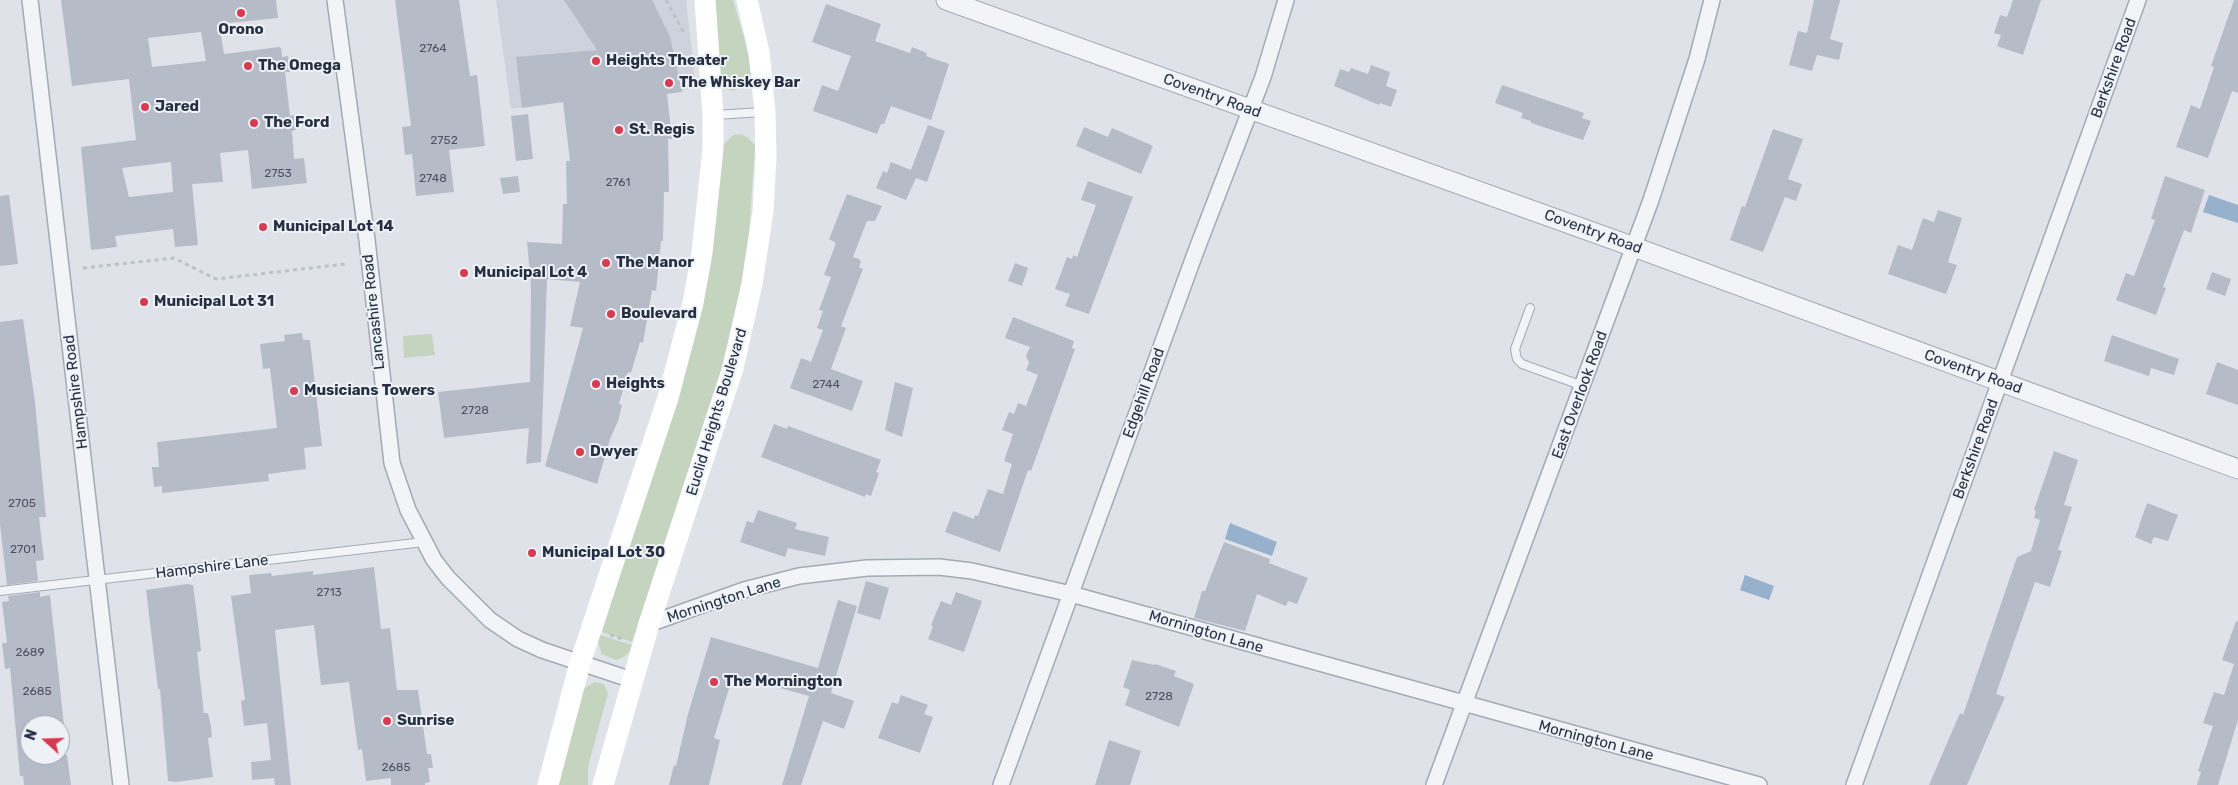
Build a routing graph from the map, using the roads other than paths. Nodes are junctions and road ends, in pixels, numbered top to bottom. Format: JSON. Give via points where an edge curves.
{"nodes":[{"id":1,"x":30,"y":0,"type":"edge"},
{"id":2,"x":336,"y":0,"type":"edge"},
{"id":3,"x":705,"y":0,"type":"edge"},
{"id":4,"x":747,"y":0,"type":"edge"},
{"id":5,"x":946,"y":0,"type":"edge"},
{"id":6,"x":1286,"y":0,"type":"edge"},
{"id":7,"x":1712,"y":0,"type":"edge"},
{"id":8,"x":2138,"y":0,"type":"edge"},
{"id":9,"x":1250,"y":110,"type":"junction"},
{"id":10,"x":765,"y":112,"type":"junction"},
{"id":11,"x":713,"y":115,"type":"junction"},
{"id":12,"x":1634,"y":247,"type":"junction"},
{"id":13,"x":1530,"y":308,"type":"dead end"},
{"id":14,"x":2000,"y":382,"type":"junction"},
{"id":15,"x":1583,"y":386,"type":"junction"},
{"id":16,"x":2238,"y":469,"type":"edge"},
{"id":17,"x":424,"y":542,"type":"junction"},
{"id":18,"x":96,"y":581,"type":"junction"},
{"id":19,"x":0,"y":592,"type":"edge"},
{"id":20,"x":1071,"y":594,"type":"junction"},
{"id":21,"x":649,"y":624,"type":"junction"},
{"id":22,"x":580,"y":663,"type":"junction"},
{"id":23,"x":632,"y":680,"type":"junction"},
{"id":24,"x":1464,"y":704,"type":"junction"},
{"id":25,"x":121,"y":785,"type":"edge"},
{"id":26,"x":548,"y":785,"type":"edge"},
{"id":27,"x":603,"y":785,"type":"edge"},
{"id":28,"x":1001,"y":785,"type":"edge"},
{"id":29,"x":1434,"y":785,"type":"edge"},
{"id":30,"x":1759,"y":785,"type":"edge"},
{"id":31,"x":1854,"y":785,"type":"edge"}],
"edges":[{"from":1,"to":18,"type":"street","name":"Hampshire Road"},
{"from":2,"to":17,"type":"street","name":"Lancashire Road","via":[[392,463],[402,495]]},
{"from":3,"to":11,"type":"main road"},
{"from":4,"to":10,"type":"main road","name":"Euclid Heights Boulevard","via":[[759,52]]},
{"from":5,"to":9,"type":"street","name":"Coventry Road"},
{"from":6,"to":9,"type":"street","name":"Edgehill Road"},
{"from":7,"to":12,"type":"street","name":"East Overlook Road","via":[[1697,59]]},
{"from":8,"to":14,"type":"street","name":"Berkshire Road"},
{"from":9,"to":12,"type":"street","name":"Coventry Road"},
{"from":9,"to":20,"type":"street","name":"Edgehill Road"},
{"from":10,"to":11,"type":"lane"},
{"from":10,"to":21,"type":"main road","name":"Euclid Heights Boulevard","via":[[763,211],[742,333],[719,415]]},
{"from":11,"to":22,"type":"main road","via":[[711,181],[693,303],[668,398]]},
{"from":12,"to":14,"type":"street","name":"Coventry Road"},
{"from":12,"to":15,"type":"street","name":"East Overlook Road"},
{"from":13,"to":15,"type":"lane","via":[[1515,349],[1517,359],[1522,364]]},
{"from":14,"to":16,"type":"street","name":"Coventry Road"},
{"from":14,"to":31,"type":"street","name":"Berkshire Road"},
{"from":15,"to":24,"type":"street","name":"East Overlook Road"},
{"from":17,"to":18,"type":"lane","name":"Hampshire Lane"},
{"from":17,"to":22,"type":"street","name":"Lancashire Road","via":[[448,578],[490,620],[518,639]]},
{"from":18,"to":19,"type":"lane","name":"Hampshire Lane"},
{"from":18,"to":25,"type":"street","name":"Hampshire Road"},
{"from":20,"to":21,"type":"street","name":"Mornington Lane","via":[[972,571],[939,567],[867,568],[799,576],[744,590]]},
{"from":20,"to":24,"type":"street","name":"Mornington Lane"},
{"from":20,"to":28,"type":"street","name":"Edgehill Road"},
{"from":21,"to":23,"type":"main road","name":"Euclid Heights Boulevard"},
{"from":22,"to":23,"type":"street","name":"Lancashire Road"},
{"from":22,"to":26,"type":"main road"},
{"from":23,"to":27,"type":"main road","name":"Euclid Heights Boulevard"},
{"from":24,"to":29,"type":"street","name":"East Overlook Road"},
{"from":24,"to":30,"type":"street","name":"Mornington Lane"}]}
